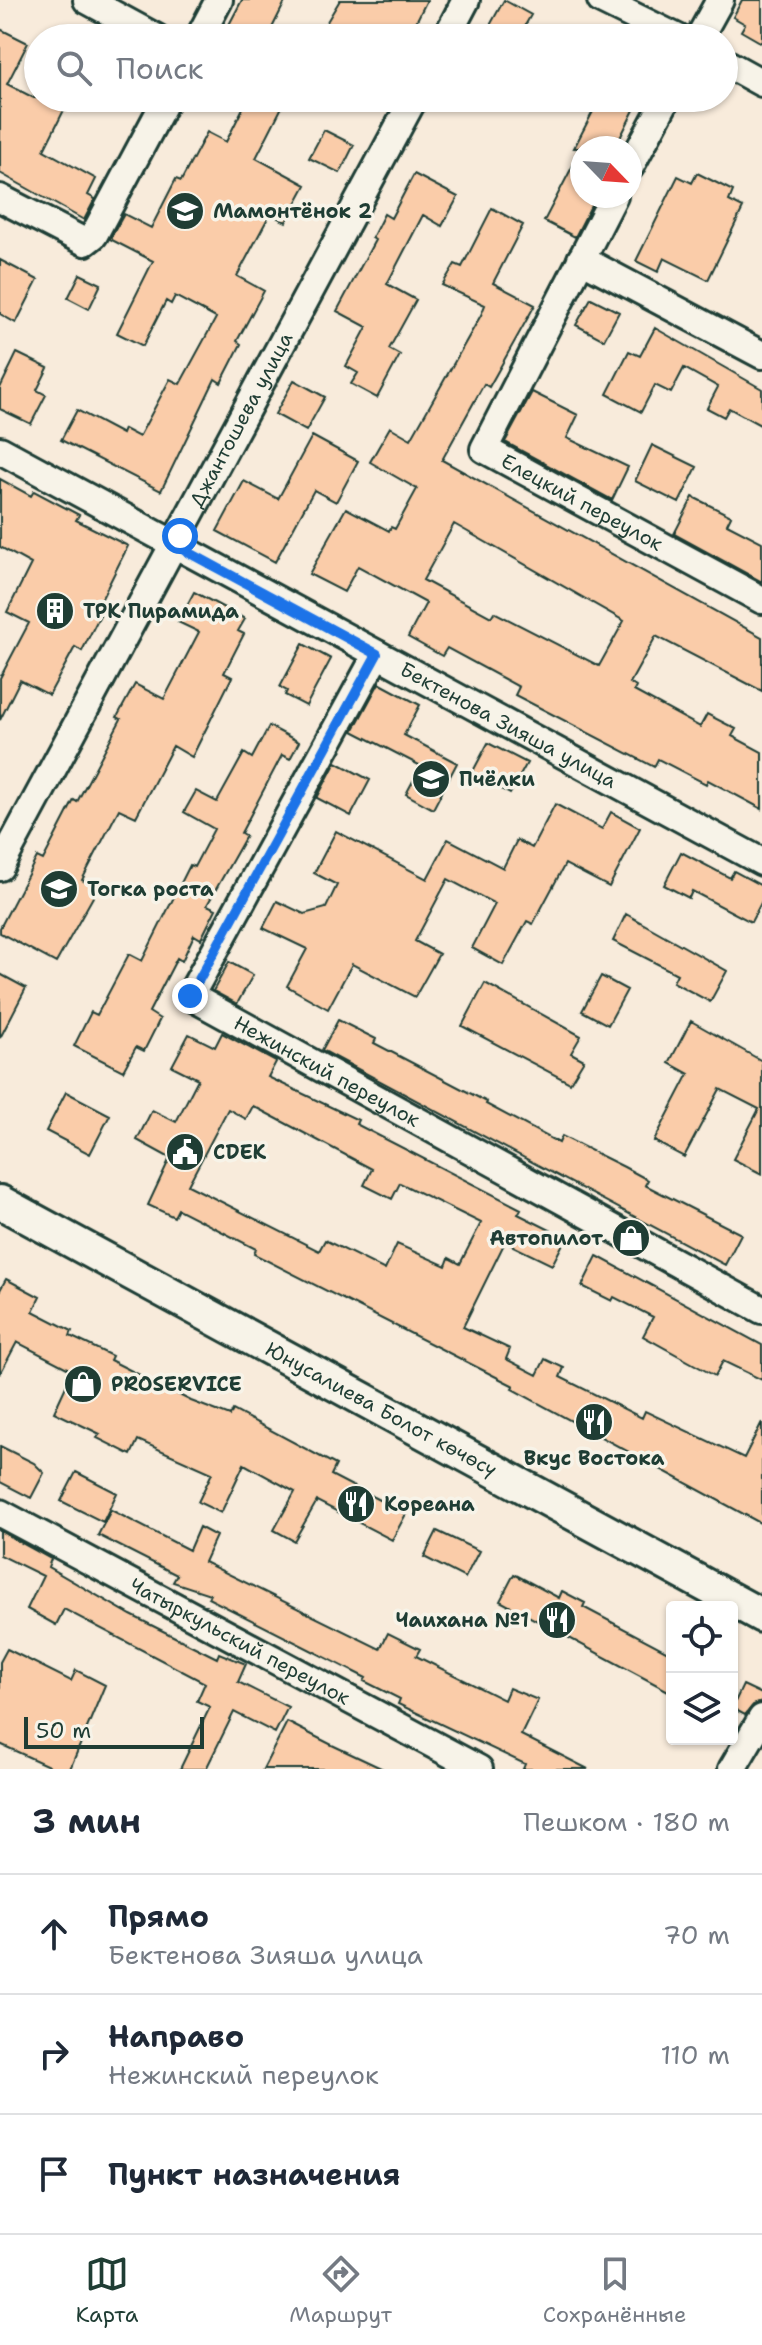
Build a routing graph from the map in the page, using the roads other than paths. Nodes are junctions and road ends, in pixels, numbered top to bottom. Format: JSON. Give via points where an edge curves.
{"nodes":[{"id":1,"x":87,"y":0,"type":"edge"},
{"id":2,"x":219,"y":0,"type":"edge"},
{"id":3,"x":466,"y":0,"type":"edge"},
{"id":4,"x":601,"y":0,"type":"edge"},
{"id":5,"x":720,"y":0,"type":"edge"},
{"id":6,"x":131,"y":24,"type":"edge"},
{"id":7,"x":206,"y":24,"type":"edge"},
{"id":8,"x":453,"y":24,"type":"edge"},
{"id":9,"x":650,"y":24,"type":"edge"},
{"id":10,"x":707,"y":24,"type":"edge"},
{"id":11,"x":738,"y":70,"type":"edge"},
{"id":12,"x":762,"y":83,"type":"edge"},
{"id":13,"x":160,"y":112,"type":"edge"},
{"id":14,"x":407,"y":112,"type":"edge"},
{"id":15,"x":659,"y":112,"type":"edge"},
{"id":16,"x":642,"y":145,"type":"edge"},
{"id":17,"x":0,"y":198,"type":"edge"},
{"id":18,"x":608,"y":208,"type":"edge"},
{"id":19,"x":581,"y":259,"type":"junction"},
{"id":20,"x":762,"y":355,"type":"edge"},
{"id":21,"x":0,"y":450,"type":"edge"},
{"id":22,"x":175,"y":545,"type":"junction"},
{"id":23,"x":762,"y":600,"type":"edge"},
{"id":24,"x":377,"y":654,"type":"junction"},
{"id":25,"x":762,"y":862,"type":"edge"},
{"id":26,"x":0,"y":867,"type":"edge"},
{"id":27,"x":0,"y":1202,"type":"edge"},
{"id":28,"x":762,"y":1310,"type":"edge"},
{"id":29,"x":0,"y":1513,"type":"edge"},
{"id":30,"x":762,"y":1616,"type":"edge"},
{"id":31,"x":762,"y":1718,"type":"edge"},
{"id":32,"x":479,"y":1769,"type":"edge"},
{"id":33,"x":732,"y":1769,"type":"edge"}],
"edges":[{"from":1,"to":6,"type":"street"},
{"from":2,"to":7,"type":"street"},
{"from":3,"to":8,"type":"street"},
{"from":4,"to":9,"type":"street"},
{"from":5,"to":10,"type":"street"},
{"from":11,"to":12,"type":"street"},
{"from":13,"to":17,"type":"street","via":[[94,235],[85,242]]},
{"from":14,"to":22,"type":"street","name":"Джантошева улица"},
{"from":15,"to":16,"type":"street"},
{"from":18,"to":19,"type":"street","name":"Елецкий переулок"},
{"from":19,"to":20,"type":"street"},
{"from":19,"to":23,"type":"street","name":"Елецкий переулок","via":[[484,449]]},
{"from":21,"to":22,"type":"street","name":"Бектенова Зияша улица"},
{"from":22,"to":24,"type":"street","name":"Бектенова Зияша улица"},
{"from":22,"to":26,"type":"street","name":"Джантошева улица"},
{"from":24,"to":25,"type":"street","name":"Бектенова Зияша улица"},
{"from":24,"to":28,"type":"street","name":"Нежинский переулок","via":[[190,996]]},
{"from":27,"to":30,"type":"main road","name":"Юнусалиева Болот көчөсү"},
{"from":29,"to":32,"type":"street","name":"Чатыркульский переулок"},
{"from":31,"to":33,"type":"street"}]}
